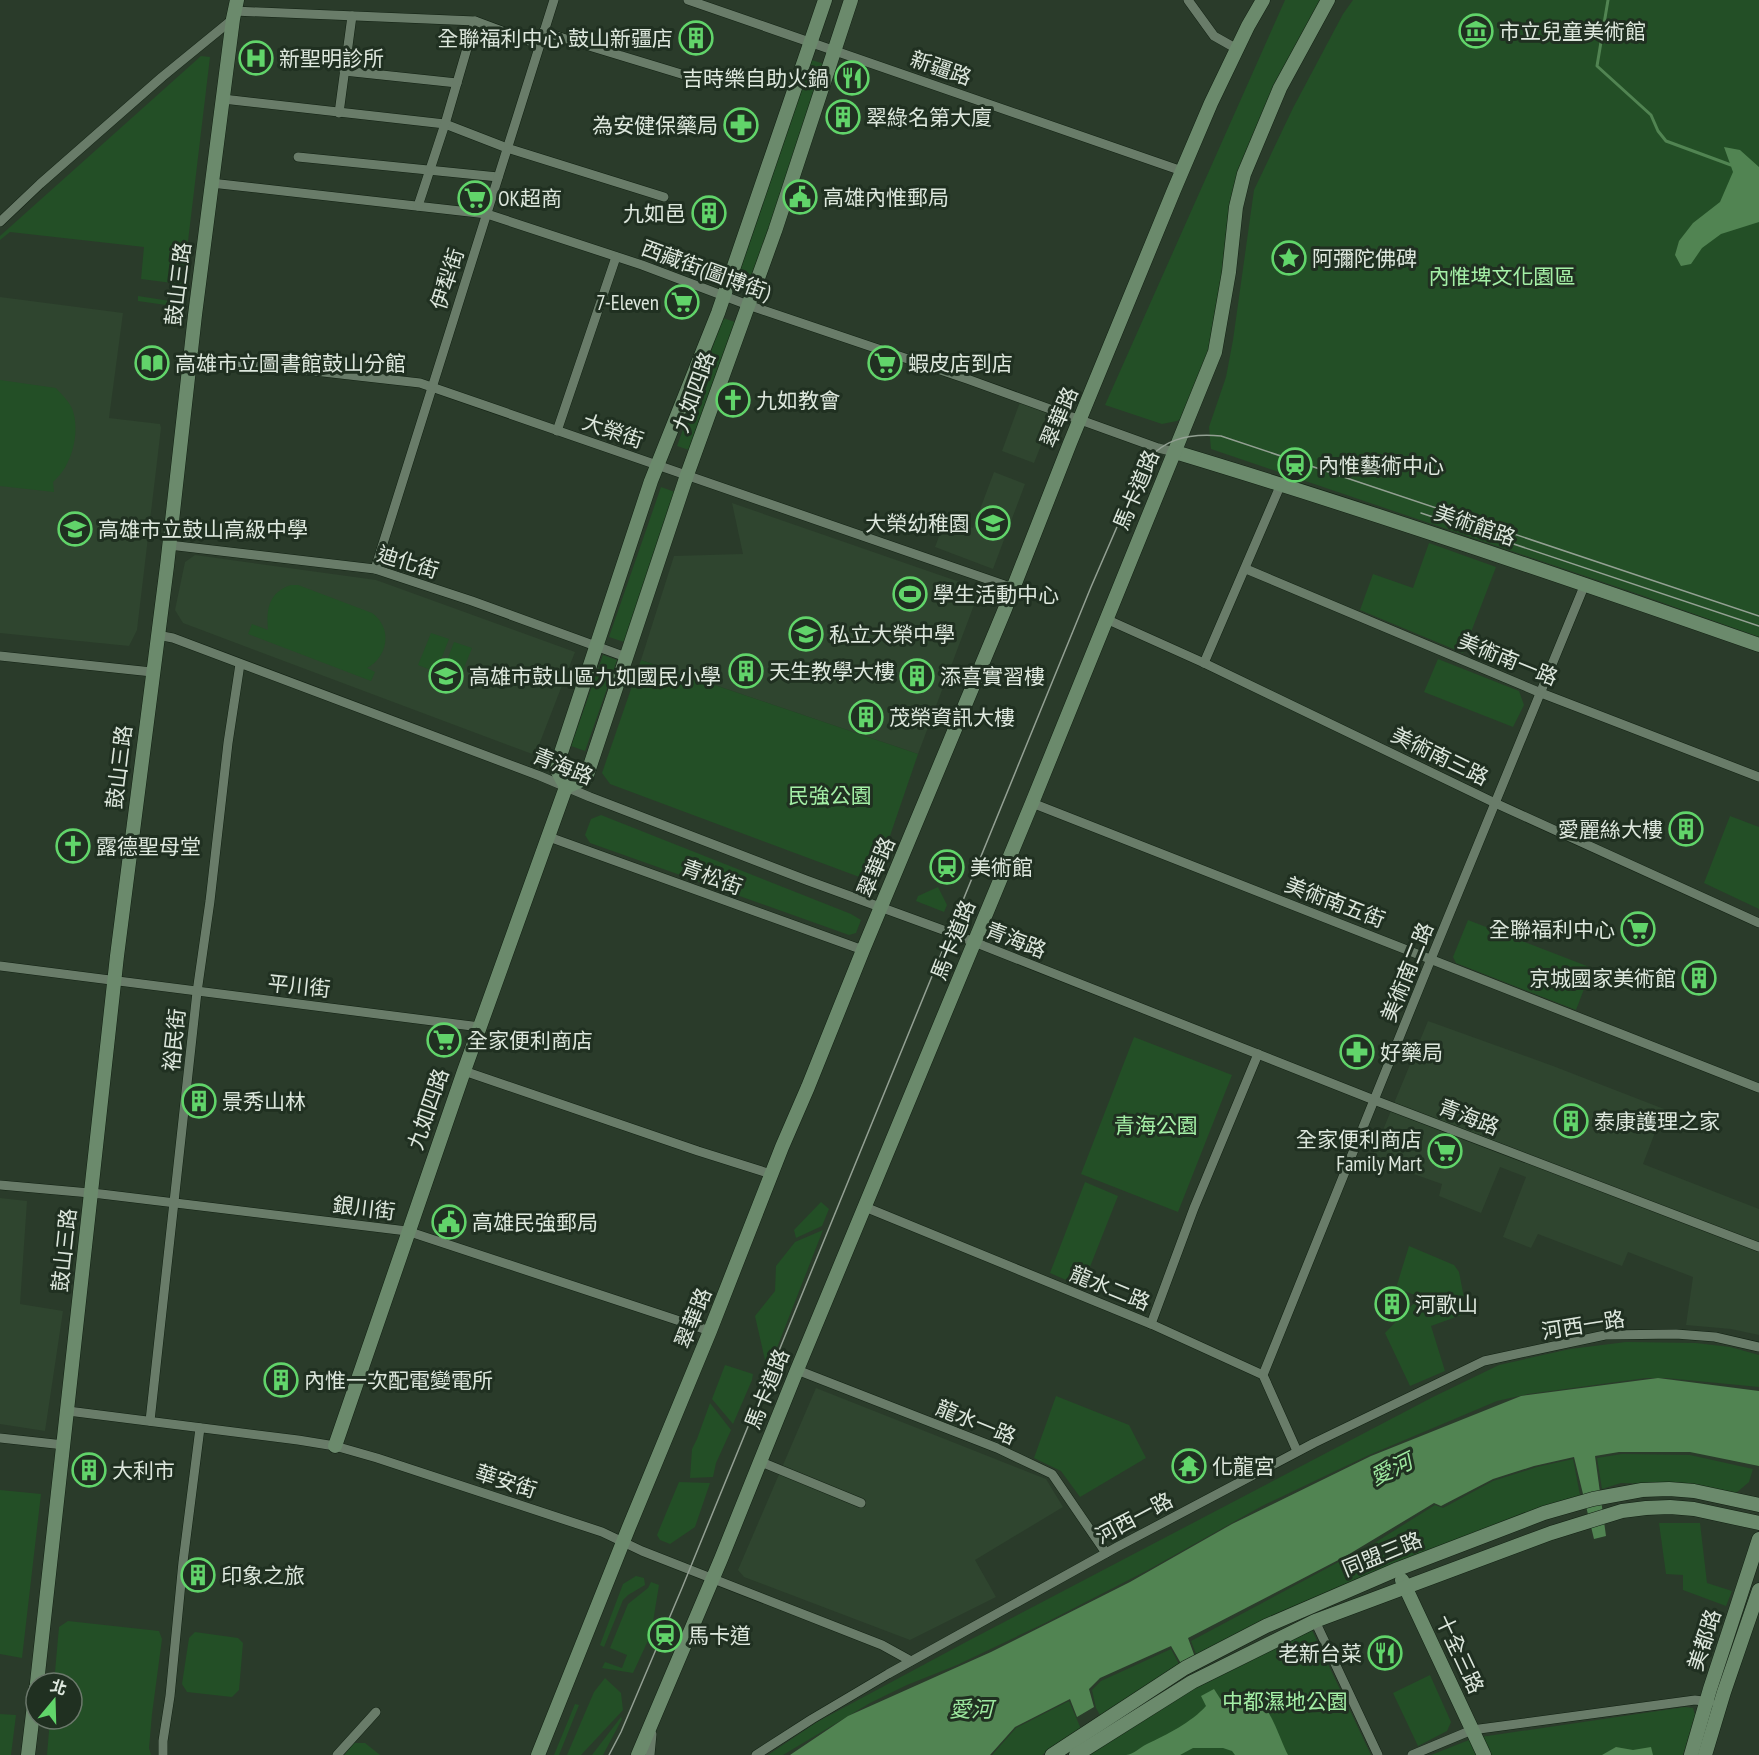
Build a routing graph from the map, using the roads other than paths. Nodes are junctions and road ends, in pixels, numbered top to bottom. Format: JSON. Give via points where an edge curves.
{"nodes":[{"id":1,"x":554,"y":0,"type":"edge"},
{"id":2,"x":688,"y":0,"type":"edge"},
{"id":3,"x":825,"y":0,"type":"edge"},
{"id":4,"x":851,"y":0,"type":"edge"},
{"id":5,"x":1188,"y":0,"type":"edge"},
{"id":6,"x":1263,"y":0,"type":"edge"},
{"id":7,"x":1328,"y":0,"type":"edge"},
{"id":8,"x":236,"y":6,"type":"edge"},
{"id":9,"x":352,"y":16,"type":"junction"},
{"id":10,"x":475,"y":21,"type":"junction"},
{"id":11,"x":543,"y":32,"type":"junction"},
{"id":12,"x":811,"y":42,"type":"junction"},
{"id":13,"x":540,"y":45,"type":"junction"},
{"id":14,"x":1237,"y":49,"type":"junction"},
{"id":15,"x":835,"y":51,"type":"junction"},
{"id":16,"x":344,"y":70,"type":"junction"},
{"id":17,"x":701,"y":80,"type":"dead end"},
{"id":18,"x":457,"y":82,"type":"junction"},
{"id":19,"x":222,"y":99,"type":"junction"},
{"id":20,"x":339,"y":113,"type":"junction"},
{"id":21,"x":445,"y":124,"type":"junction"},
{"id":22,"x":507,"y":148,"type":"junction"},
{"id":23,"x":298,"y":157,"type":"dead end"},
{"id":24,"x":429,"y":170,"type":"junction"},
{"id":25,"x":1182,"y":171,"type":"junction"},
{"id":26,"x":498,"y":177,"type":"junction"},
{"id":27,"x":211,"y":183,"type":"junction"},
{"id":28,"x":664,"y":197,"type":"dead end"},
{"id":29,"x":418,"y":206,"type":"junction"},
{"id":30,"x":487,"y":214,"type":"junction"},
{"id":31,"x":0,"y":222,"type":"edge"},
{"id":32,"x":615,"y":256,"type":"junction"},
{"id":33,"x":724,"y":296,"type":"junction"},
{"id":34,"x":748,"y":305,"type":"junction"},
{"id":35,"x":190,"y":357,"type":"junction"},
{"id":36,"x":432,"y":387,"type":"junction"},
{"id":37,"x":1081,"y":419,"type":"junction"},
{"id":38,"x":557,"y":431,"type":"junction"},
{"id":39,"x":1175,"y":452,"type":"junction"},
{"id":40,"x":658,"y":465,"type":"junction"},
{"id":41,"x":687,"y":475,"type":"junction"},
{"id":42,"x":1281,"y":484,"type":"junction"},
{"id":43,"x":169,"y":545,"type":"junction"},
{"id":44,"x":375,"y":569,"type":"junction"},
{"id":45,"x":1245,"y":569,"type":"junction"},
{"id":46,"x":1585,"y":585,"type":"junction"},
{"id":47,"x":1013,"y":588,"type":"junction"},
{"id":48,"x":1106,"y":619,"type":"junction"},
{"id":49,"x":157,"y":635,"type":"junction"},
{"id":50,"x":1759,"y":645,"type":"edge"},
{"id":51,"x":596,"y":647,"type":"junction"},
{"id":52,"x":0,"y":656,"type":"edge"},
{"id":53,"x":626,"y":657,"type":"junction"},
{"id":54,"x":1204,"y":663,"type":"junction"},
{"id":55,"x":240,"y":664,"type":"junction"},
{"id":56,"x":152,"y":672,"type":"junction"},
{"id":57,"x":1541,"y":693,"type":"junction"},
{"id":58,"x":1759,"y":777,"type":"edge"},
{"id":59,"x":566,"y":787,"type":"junction"},
{"id":60,"x":1032,"y":803,"type":"junction"},
{"id":61,"x":1496,"y":803,"type":"junction"},
{"id":62,"x":549,"y":837,"type":"junction"},
{"id":63,"x":882,"y":908,"type":"junction"},
{"id":64,"x":1759,"y":923,"type":"edge"},
{"id":65,"x":974,"y":943,"type":"junction"},
{"id":66,"x":863,"y":950,"type":"junction"},
{"id":67,"x":1431,"y":959,"type":"junction"},
{"id":68,"x":0,"y":966,"type":"edge"},
{"id":69,"x":114,"y":981,"type":"junction"},
{"id":70,"x":197,"y":992,"type":"junction"},
{"id":71,"x":480,"y":1027,"type":"junction"},
{"id":72,"x":1258,"y":1054,"type":"junction"},
{"id":73,"x":464,"y":1071,"type":"junction"},
{"id":74,"x":1759,"y":1088,"type":"edge"},
{"id":75,"x":1374,"y":1100,"type":"junction"},
{"id":76,"x":771,"y":1174,"type":"junction"},
{"id":77,"x":0,"y":1185,"type":"edge"},
{"id":78,"x":91,"y":1193,"type":"junction"},
{"id":79,"x":173,"y":1203,"type":"junction"},
{"id":80,"x":865,"y":1207,"type":"junction"},
{"id":81,"x":407,"y":1231,"type":"junction"},
{"id":82,"x":1759,"y":1247,"type":"edge"},
{"id":83,"x":1151,"y":1324,"type":"junction"},
{"id":84,"x":710,"y":1331,"type":"junction"},
{"id":85,"x":1759,"y":1347,"type":"edge"},
{"id":86,"x":797,"y":1370,"type":"junction"},
{"id":87,"x":1263,"y":1375,"type":"junction"},
{"id":88,"x":68,"y":1411,"type":"junction"},
{"id":89,"x":150,"y":1421,"type":"junction"},
{"id":90,"x":200,"y":1428,"type":"junction"},
{"id":91,"x":0,"y":1438,"type":"edge"},
{"id":92,"x":64,"y":1445,"type":"junction"},
{"id":93,"x":334,"y":1446,"type":"junction"},
{"id":94,"x":1297,"y":1451,"type":"junction"},
{"id":95,"x":761,"y":1462,"type":"junction"},
{"id":96,"x":1694,"y":1491,"type":"junction"},
{"id":97,"x":861,"y":1503,"type":"dead end"},
{"id":98,"x":1759,"y":1505,"type":"edge"},
{"id":99,"x":1694,"y":1509,"type":"junction"},
{"id":100,"x":1759,"y":1523,"type":"edge"},
{"id":101,"x":1759,"y":1539,"type":"edge"},
{"id":102,"x":624,"y":1542,"type":"junction"},
{"id":103,"x":1106,"y":1554,"type":"junction"},
{"id":104,"x":1398,"y":1569,"type":"junction"},
{"id":105,"x":712,"y":1579,"type":"junction"},
{"id":106,"x":1405,"y":1587,"type":"junction"},
{"id":107,"x":1759,"y":1590,"type":"edge"},
{"id":108,"x":1315,"y":1622,"type":"junction"},
{"id":109,"x":910,"y":1661,"type":"junction"},
{"id":110,"x":38,"y":1671,"type":"edge"},
{"id":111,"x":1707,"y":1701,"type":"junction"},
{"id":112,"x":1721,"y":1706,"type":"junction"},
{"id":113,"x":656,"y":1711,"type":"junction"},
{"id":114,"x":376,"y":1712,"type":"dead end"},
{"id":115,"x":1472,"y":1730,"type":"junction"},
{"id":116,"x":31,"y":1731,"type":"edge"},
{"id":117,"x":28,"y":1755,"type":"edge"},
{"id":118,"x":163,"y":1755,"type":"edge"},
{"id":119,"x":337,"y":1755,"type":"edge"},
{"id":120,"x":538,"y":1755,"type":"edge"},
{"id":121,"x":638,"y":1755,"type":"edge"},
{"id":122,"x":650,"y":1755,"type":"edge"},
{"id":123,"x":756,"y":1755,"type":"edge"},
{"id":124,"x":1052,"y":1755,"type":"edge"},
{"id":125,"x":1076,"y":1755,"type":"edge"},
{"id":126,"x":1378,"y":1755,"type":"edge"},
{"id":127,"x":1412,"y":1755,"type":"edge"},
{"id":128,"x":1484,"y":1755,"type":"edge"},
{"id":129,"x":1691,"y":1755,"type":"edge"},
{"id":130,"x":1705,"y":1755,"type":"edge"}],
"edges":[{"from":1,"to":11,"type":"street","name":"伊犁街"},
{"from":2,"to":12,"type":"street","name":"新疆路"},
{"from":3,"to":12,"type":"street","name":"九如四路"},
{"from":4,"to":15,"type":"street","name":"九如四路"},
{"from":5,"to":14,"type":"street","via":[[1214,36]]},
{"from":6,"to":14,"type":"street","name":"翠華路"},
{"from":7,"to":39,"type":"street","name":"馬卡道路","via":[[1280,88],[1246,167],[1236,207],[1215,352]]},
{"from":8,"to":9,"type":"street"},
{"from":8,"to":19,"type":"street","name":"鼓山三路"},
{"from":8,"to":31,"type":"street"},
{"from":9,"to":10,"type":"street"},
{"from":9,"to":16,"type":"street"},
{"from":10,"to":13,"type":"street"},
{"from":10,"to":18,"type":"street"},
{"from":11,"to":13,"type":"street","name":"伊犁街"},
{"from":11,"to":17,"type":"street"},
{"from":12,"to":15,"type":"street","name":"新疆路"},
{"from":12,"to":33,"type":"street","name":"九如四路"},
{"from":13,"to":22,"type":"street","name":"伊犁街"},
{"from":14,"to":25,"type":"street","name":"翠華路"},
{"from":15,"to":25,"type":"street","name":"新疆路"},
{"from":15,"to":34,"type":"street","name":"九如四路"},
{"from":16,"to":18,"type":"street"},
{"from":16,"to":20,"type":"street"},
{"from":18,"to":21,"type":"street"},
{"from":19,"to":20,"type":"street"},
{"from":19,"to":27,"type":"street","name":"鼓山三路"},
{"from":20,"to":21,"type":"street"},
{"from":21,"to":22,"type":"street"},
{"from":21,"to":24,"type":"street"},
{"from":22,"to":26,"type":"street","name":"伊犁街"},
{"from":22,"to":28,"type":"street"},
{"from":23,"to":24,"type":"street"},
{"from":24,"to":26,"type":"street"},
{"from":24,"to":29,"type":"street"},
{"from":25,"to":37,"type":"street","name":"翠華路"},
{"from":26,"to":30,"type":"street","name":"伊犁街"},
{"from":27,"to":29,"type":"street","name":"西藏街(圖博街)"},
{"from":27,"to":35,"type":"street","name":"鼓山三路"},
{"from":29,"to":30,"type":"street","name":"西藏街(圖博街)"},
{"from":30,"to":32,"type":"street","name":"西藏街(圖博街)"},
{"from":30,"to":36,"type":"street","name":"伊犁街"},
{"from":32,"to":33,"type":"street","name":"西藏街(圖博街)"},
{"from":32,"to":38,"type":"street"},
{"from":33,"to":34,"type":"street","name":"西藏街(圖博街)"},
{"from":33,"to":40,"type":"street","name":"九如四路"},
{"from":34,"to":37,"type":"street","name":"西藏街(圖博街)"},
{"from":34,"to":41,"type":"street","name":"九如四路"},
{"from":35,"to":36,"type":"street","name":"大榮街"},
{"from":35,"to":43,"type":"street","name":"鼓山三路"},
{"from":36,"to":38,"type":"street","name":"大榮街"},
{"from":36,"to":44,"type":"street","name":"伊犁街"},
{"from":37,"to":39,"type":"street","name":"西藏街(圖博街)"},
{"from":37,"to":47,"type":"street","name":"翠華路"},
{"from":38,"to":40,"type":"street","name":"大榮街"},
{"from":39,"to":42,"type":"street","name":"美術館路"},
{"from":39,"to":48,"type":"street","name":"馬卡道路"},
{"from":40,"to":41,"type":"street","name":"大榮街"},
{"from":40,"to":51,"type":"street","name":"九如四路"},
{"from":41,"to":47,"type":"street","name":"大榮街"},
{"from":41,"to":53,"type":"street","name":"九如四路"},
{"from":42,"to":45,"type":"street"},
{"from":42,"to":46,"type":"street","name":"美術館路"},
{"from":43,"to":44,"type":"street","name":"迪化街"},
{"from":43,"to":49,"type":"street","name":"鼓山三路"},
{"from":44,"to":51,"type":"street","name":"迪化街"},
{"from":45,"to":54,"type":"street"},
{"from":45,"to":57,"type":"street","name":"美術南一路"},
{"from":46,"to":50,"type":"street","name":"美術館路"},
{"from":46,"to":57,"type":"street","name":"美術南二路"},
{"from":47,"to":63,"type":"street","name":"翠華路"},
{"from":48,"to":54,"type":"street","name":"美術南三路"},
{"from":48,"to":60,"type":"street","name":"馬卡道路"},
{"from":49,"to":55,"type":"street","name":"青海路"},
{"from":49,"to":56,"type":"street","name":"鼓山三路"},
{"from":51,"to":53,"type":"street","name":"迪化街"},
{"from":51,"to":59,"type":"street","name":"九如四路","via":[[556,768]]},
{"from":52,"to":56,"type":"street"},
{"from":53,"to":59,"type":"street","name":"九如四路","via":[[586,777]]},
{"from":54,"to":61,"type":"street","name":"美術南三路"},
{"from":55,"to":59,"type":"street","name":"青海路"},
{"from":55,"to":70,"type":"street","name":"裕民街"},
{"from":56,"to":69,"type":"street","name":"鼓山三路"},
{"from":57,"to":58,"type":"street","name":"美術南一路"},
{"from":57,"to":61,"type":"street","name":"美術南二路"},
{"from":59,"to":62,"type":"street","name":"九如四路"},
{"from":59,"to":63,"type":"street","name":"青海路"},
{"from":60,"to":65,"type":"street","name":"馬卡道路"},
{"from":60,"to":67,"type":"street","name":"美術南五街"},
{"from":61,"to":64,"type":"street","name":"美術南三路"},
{"from":61,"to":67,"type":"street","name":"美術南二路"},
{"from":62,"to":66,"type":"street","name":"青松街"},
{"from":62,"to":71,"type":"street","name":"九如四路"},
{"from":63,"to":65,"type":"street","name":"青海路"},
{"from":63,"to":66,"type":"street","name":"翠華路"},
{"from":65,"to":72,"type":"street","name":"青海路"},
{"from":65,"to":80,"type":"street","name":"馬卡道路"},
{"from":66,"to":76,"type":"street","name":"翠華路"},
{"from":67,"to":74,"type":"street","name":"美術南五街"},
{"from":67,"to":75,"type":"street","name":"美術南二路"},
{"from":68,"to":69,"type":"street","name":"平川街"},
{"from":69,"to":70,"type":"street","name":"平川街"},
{"from":69,"to":78,"type":"street","name":"鼓山三路"},
{"from":70,"to":71,"type":"street","name":"平川街"},
{"from":70,"to":79,"type":"street","name":"裕民街"},
{"from":71,"to":73,"type":"street","name":"九如四路"},
{"from":72,"to":75,"type":"street","name":"青海路"},
{"from":72,"to":83,"type":"street"},
{"from":73,"to":76,"type":"street"},
{"from":73,"to":81,"type":"street","name":"九如四路"},
{"from":75,"to":82,"type":"street","name":"青海路"},
{"from":75,"to":87,"type":"street","name":"美術南二路"},
{"from":76,"to":84,"type":"street","name":"翠華路"},
{"from":77,"to":78,"type":"street","name":"銀川街"},
{"from":78,"to":79,"type":"street","name":"銀川街"},
{"from":78,"to":88,"type":"street","name":"鼓山三路"},
{"from":79,"to":81,"type":"street","name":"銀川街"},
{"from":79,"to":89,"type":"street","name":"裕民街"},
{"from":80,"to":83,"type":"street","name":"龍水二路"},
{"from":80,"to":86,"type":"street","name":"馬卡道路"},
{"from":81,"to":84,"type":"street","name":"銀川街"},
{"from":81,"to":93,"type":"street","name":"九如四路"},
{"from":83,"to":87,"type":"street","name":"龍水二路"},
{"from":84,"to":102,"type":"street","name":"翠華路"},
{"from":85,"to":94,"type":"street","name":"河西一路","via":[[1715,1337],[1605,1335],[1484,1361]]},
{"from":86,"to":95,"type":"street","name":"馬卡道路"},
{"from":86,"to":103,"type":"street","name":"龍水一路","via":[[997,1448],[1052,1474]]},
{"from":87,"to":94,"type":"street"},
{"from":88,"to":89,"type":"street","name":"華安街"},
{"from":88,"to":92,"type":"street","name":"鼓山三路"},
{"from":89,"to":90,"type":"street","name":"華安街"},
{"from":90,"to":93,"type":"street","name":"華安街"},
{"from":90,"to":118,"type":"street"},
{"from":91,"to":92,"type":"street"},
{"from":92,"to":110,"type":"street","name":"鼓山三路"},
{"from":93,"to":102,"type":"street","name":"華安街"},
{"from":94,"to":103,"type":"street","name":"河西一路"},
{"from":95,"to":97,"type":"street"},
{"from":95,"to":105,"type":"street","name":"馬卡道路"},
{"from":96,"to":98,"type":"street","name":"同盟三路"},
{"from":96,"to":99,"type":"street"},
{"from":96,"to":104,"type":"street","name":"同盟三路","via":[[1642,1490],[1593,1498]]},
{"from":99,"to":100,"type":"street","name":"同盟三路"},
{"from":99,"to":106,"type":"street","name":"同盟三路","via":[[1622,1511]]},
{"from":101,"to":111,"type":"street","name":"美都路"},
{"from":102,"to":105,"type":"street","name":"華安街"},
{"from":102,"to":120,"type":"street","name":"翠華路"},
{"from":103,"to":109,"type":"street","name":"河西一路"},
{"from":104,"to":106,"type":"street","name":"十全三路"},
{"from":104,"to":124,"type":"street","name":"同盟三路","via":[[1266,1626],[1196,1663]]},
{"from":105,"to":109,"type":"street","name":"華安街","via":[[882,1645]]},
{"from":105,"to":113,"type":"street","name":"馬卡道路"},
{"from":106,"to":108,"type":"street","name":"同盟三路"},
{"from":106,"to":115,"type":"street","name":"十全三路"},
{"from":107,"to":112,"type":"street","name":"美都路"},
{"from":108,"to":125,"type":"street","name":"同盟三路","via":[[1192,1682]]},
{"from":108,"to":126,"type":"street"},
{"from":109,"to":123,"type":"street","name":"河西一路"},
{"from":111,"to":112,"type":"street"},
{"from":111,"to":115,"type":"street"},
{"from":111,"to":129,"type":"street","name":"美都路"},
{"from":112,"to":130,"type":"street","name":"美都路"},
{"from":113,"to":121,"type":"street","name":"馬卡道路"},
{"from":113,"to":122,"type":"street"},
{"from":114,"to":119,"type":"street"},
{"from":115,"to":127,"type":"street"},
{"from":115,"to":128,"type":"street","name":"十全三路"},
{"from":116,"to":117,"type":"street"}]}
